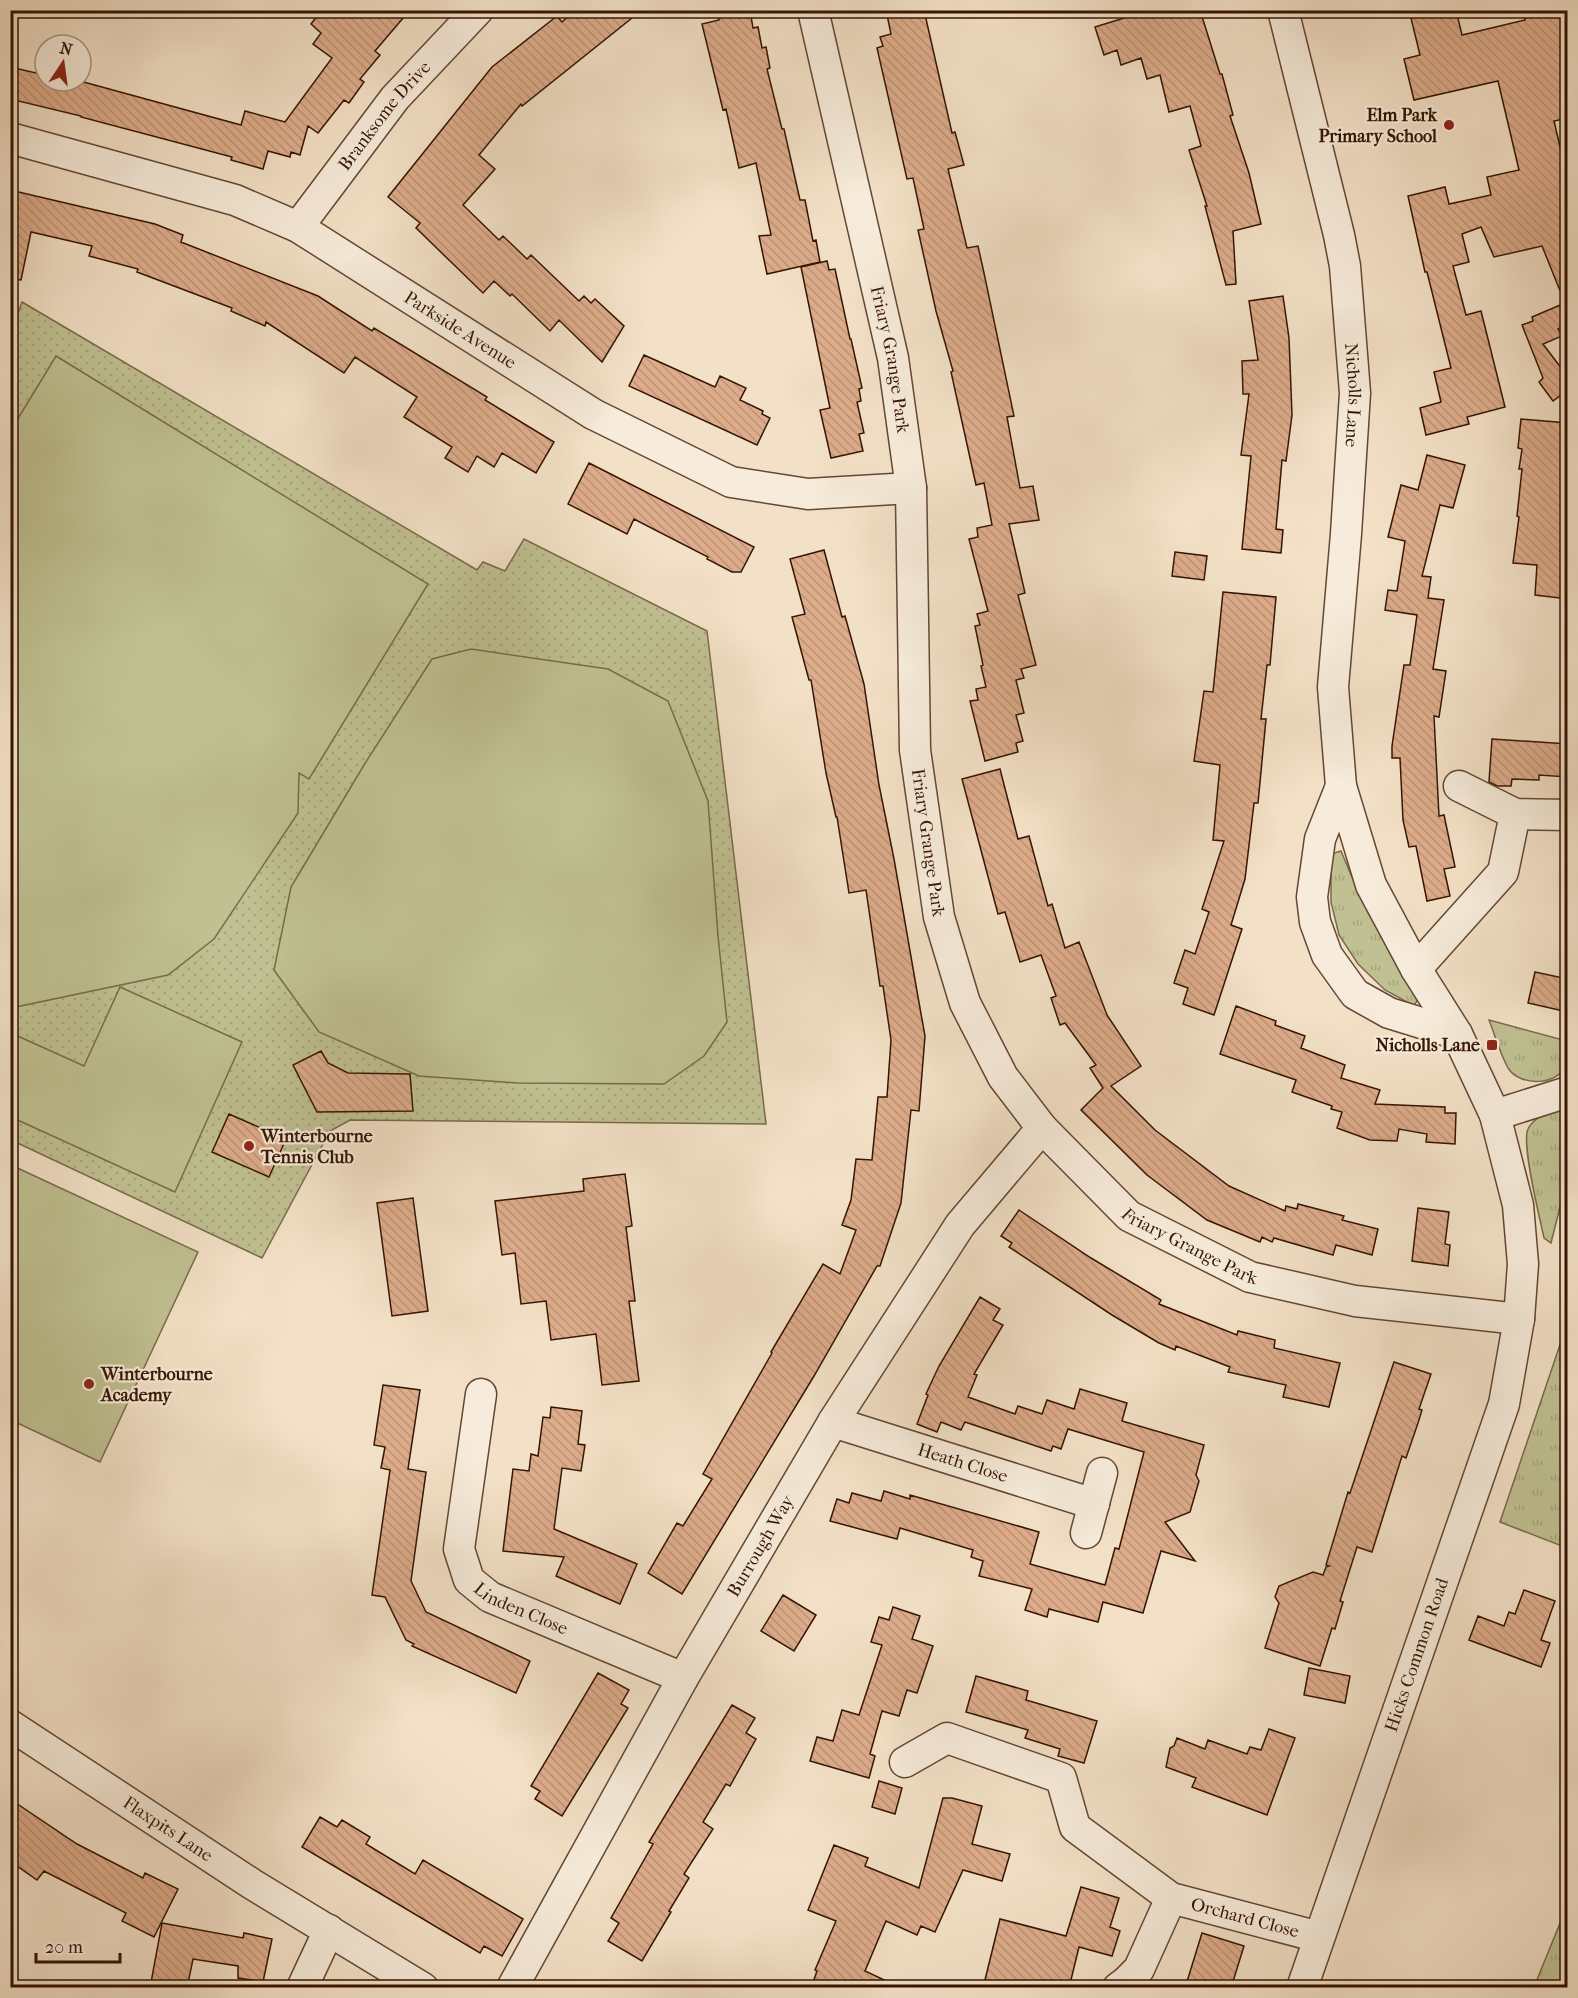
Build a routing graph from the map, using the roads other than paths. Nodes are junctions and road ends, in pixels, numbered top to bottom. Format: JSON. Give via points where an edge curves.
{"nodes":[{"id":1,"x":478,"y":10,"type":"edge"},
{"id":2,"x":813,"y":10,"type":"edge"},
{"id":3,"x":1283,"y":10,"type":"edge"},
{"id":4,"x":10,"y":138,"type":"edge"},
{"id":5,"x":298,"y":227,"type":"junction"},
{"id":6,"x":911,"y":488,"type":"junction"},
{"id":7,"x":1341,"y":786,"type":"junction"},
{"id":8,"x":1460,"y":786,"type":"dead end"},
{"id":9,"x":1515,"y":814,"type":"junction"},
{"id":10,"x":1568,"y":815,"type":"edge"},
{"id":11,"x":1416,"y":969,"type":"junction"},
{"id":12,"x":1457,"y":1034,"type":"junction"},
{"id":13,"x":1568,"y":1092,"type":"edge"},
{"id":14,"x":1495,"y":1115,"type":"junction"},
{"id":15,"x":1042,"y":1128,"type":"junction"},
{"id":16,"x":1519,"y":1319,"type":"junction"},
{"id":17,"x":481,"y":1394,"type":"dead end"},
{"id":18,"x":833,"y":1422,"type":"junction"},
{"id":19,"x":1102,"y":1473,"type":"dead end"},
{"id":20,"x":1094,"y":1504,"type":"junction"},
{"id":21,"x":1086,"y":1533,"type":"dead end"},
{"id":22,"x":684,"y":1678,"type":"junction"},
{"id":23,"x":10,"y":1725,"type":"edge"},
{"id":24,"x":905,"y":1761,"type":"dead end"},
{"id":25,"x":1171,"y":1898,"type":"junction"},
{"id":26,"x":329,"y":1930,"type":"junction"},
{"id":27,"x":1319,"y":1937,"type":"junction"},
{"id":28,"x":302,"y":1988,"type":"edge"},
{"id":29,"x":423,"y":1988,"type":"edge"},
{"id":30,"x":512,"y":1988,"type":"edge"},
{"id":31,"x":1118,"y":1988,"type":"edge"},
{"id":32,"x":1302,"y":1988,"type":"edge"}],
"edges":[{"from":1,"to":5,"type":"street","name":"Branksome Drive","via":[[395,98]]},
{"from":2,"to":6,"type":"street","name":"Friary Grange Park","via":[[893,357]]},
{"from":3,"to":7,"type":"street","name":"Nicholls Lane","via":[[1345,266],[1355,393],[1333,687]]},
{"from":4,"to":5,"type":"street","name":"Parkside Avenue","via":[[235,200]]},
{"from":5,"to":6,"type":"street","name":"Parkside Avenue","via":[[593,414],[731,482],[808,494]]},
{"from":6,"to":15,"type":"street","name":"Friary Grange Park","via":[[915,750],[939,916],[965,1003],[1003,1077]]},
{"from":7,"to":11,"type":"street","name":"Nicholls Lane","via":[[1371,885]]},
{"from":7,"to":12,"type":"street","name":"Nicholls Lane","via":[[1320,839],[1312,897],[1315,922],[1327,955],[1355,994],[1389,1013]]},
{"from":8,"to":9,"type":"street"},
{"from":9,"to":10,"type":"street"},
{"from":9,"to":11,"type":"street","via":[[1503,872]]},
{"from":11,"to":12,"type":"street","name":"Nicholls Lane"},
{"from":12,"to":14,"type":"street","name":"Nicholls Lane"},
{"from":13,"to":14,"type":"street"},
{"from":14,"to":16,"type":"street","name":"Nicholls Lane","via":[[1518,1205],[1523,1264]]},
{"from":15,"to":16,"type":"street","name":"Friary Grange Park","via":[[1129,1216],[1250,1277],[1355,1301]]},
{"from":15,"to":18,"type":"street","name":"Burrough Way","via":[[960,1225]]},
{"from":16,"to":27,"type":"street","name":"Hicks Common Road","via":[[1504,1404]]},
{"from":17,"to":22,"type":"street","name":"Linden Close","via":[[459,1549],[469,1580],[490,1596]]},
{"from":18,"to":20,"type":"street","name":"Heath Close"},
{"from":18,"to":22,"type":"street","name":"Burrough Way"},
{"from":19,"to":20,"type":"street"},
{"from":20,"to":21,"type":"street"},
{"from":22,"to":30,"type":"street","name":"Burrough Way"},
{"from":23,"to":26,"type":"street","name":"Flaxpits Lane"},
{"from":24,"to":25,"type":"street","name":"Orchard Close","via":[[947,1738],[1061,1778],[1075,1827]]},
{"from":25,"to":27,"type":"street","name":"Orchard Close"},
{"from":25,"to":31,"type":"street","name":"Orchard Close","via":[[1139,1969]]},
{"from":26,"to":28,"type":"street"},
{"from":26,"to":29,"type":"street","name":"Flaxpits Lane"},
{"from":27,"to":32,"type":"street","name":"Hicks Common Road"}]}
